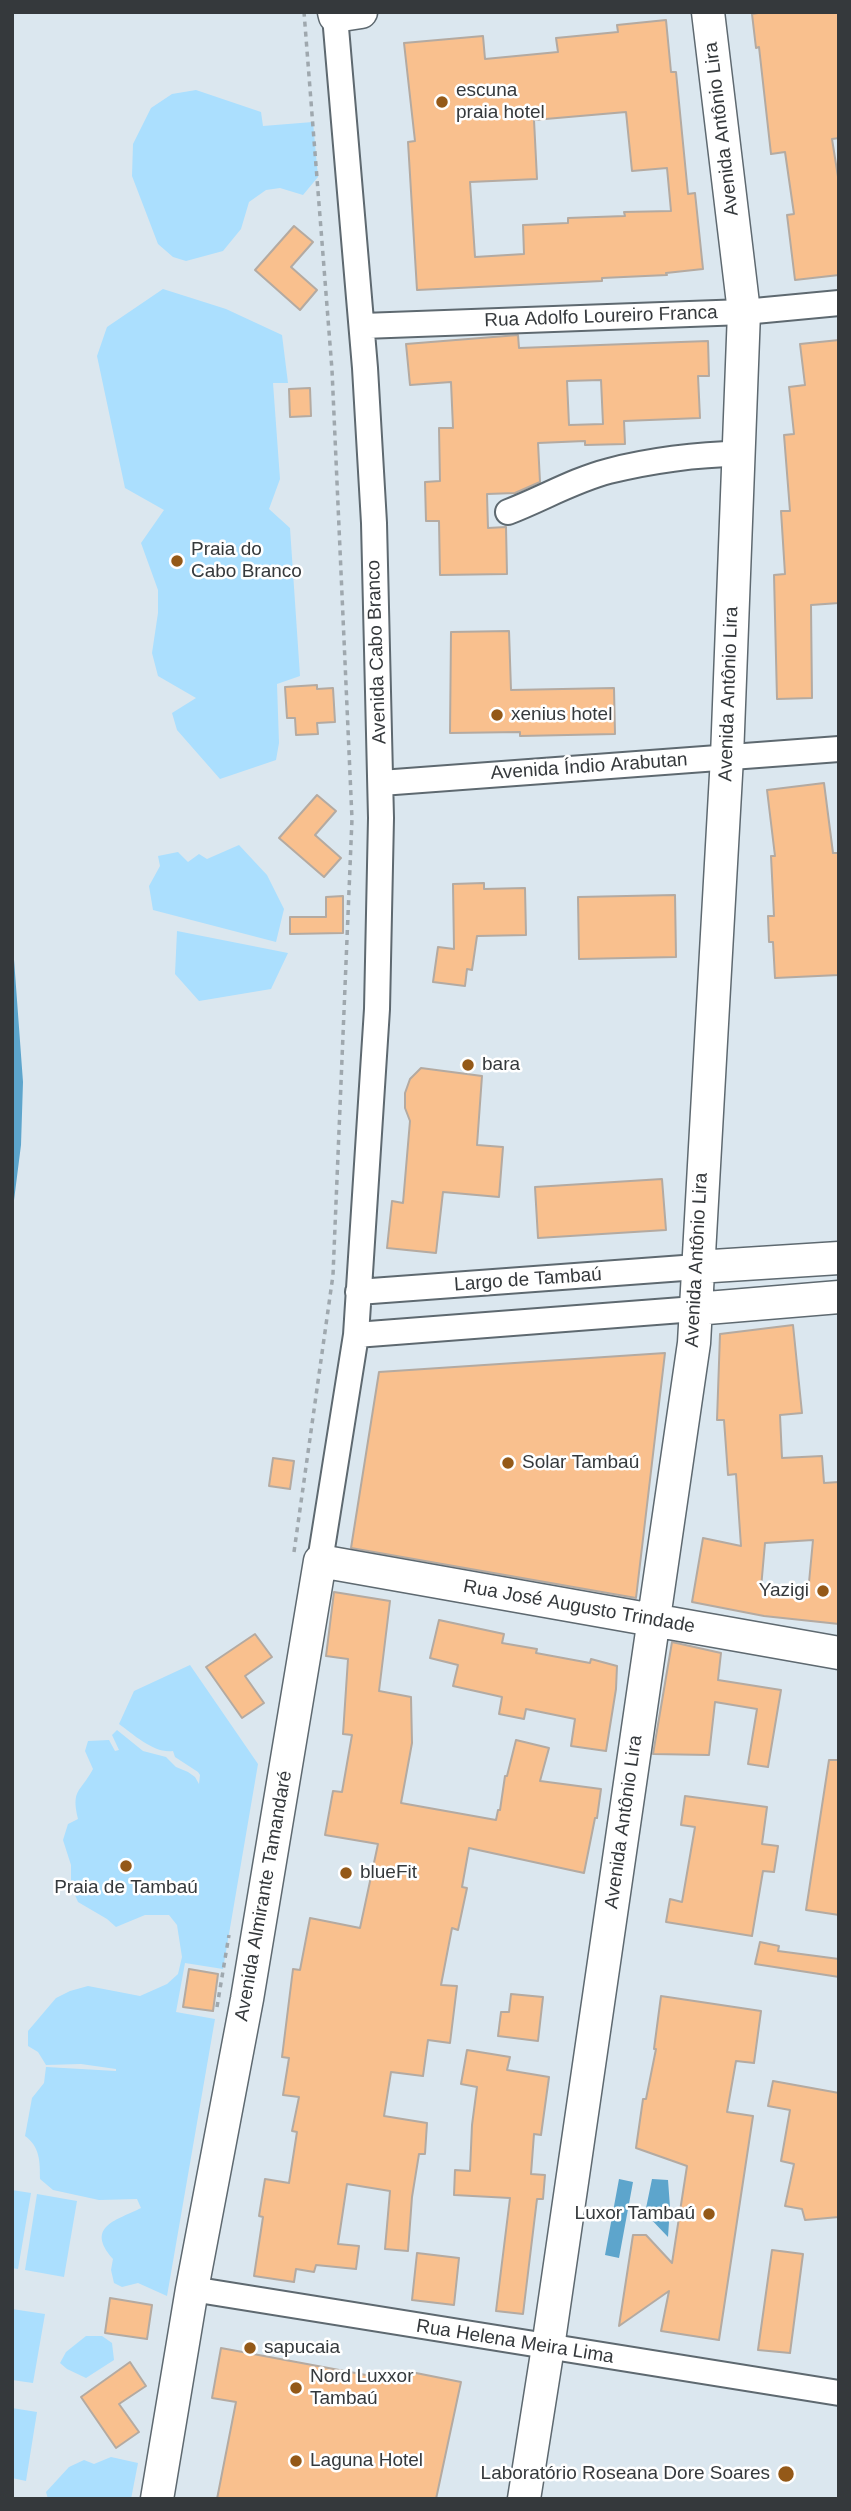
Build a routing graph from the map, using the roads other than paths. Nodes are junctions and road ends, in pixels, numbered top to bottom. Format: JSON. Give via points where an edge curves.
{"nodes":[{"id":1,"x":708,"y":12,"type":"edge"},
{"id":2,"x":343,"y":14,"type":"edge"},
{"id":3,"x":839,"y":303,"type":"edge"},
{"id":4,"x":744,"y":313,"type":"junction"},
{"id":5,"x":363,"y":326,"type":"junction"},
{"id":6,"x":738,"y":454,"type":"junction"},
{"id":7,"x":508,"y":512,"type":"dead end"},
{"id":8,"x":839,"y":749,"type":"edge"},
{"id":9,"x":727,"y":757,"type":"junction"},
{"id":10,"x":381,"y":783,"type":"junction"},
{"id":11,"x":839,"y":1258,"type":"edge"},
{"id":12,"x":697,"y":1267,"type":"junction"},
{"id":13,"x":358,"y":1292,"type":"junction"},
{"id":14,"x":839,"y":1297,"type":"edge"},
{"id":15,"x":695,"y":1310,"type":"junction"},
{"id":16,"x":356,"y":1335,"type":"junction"},
{"id":17,"x":320,"y":1560,"type":"junction"},
{"id":18,"x":654,"y":1621,"type":"junction"},
{"id":19,"x":839,"y":1653,"type":"edge"},
{"id":20,"x":192,"y":2289,"type":"junction"},
{"id":21,"x":548,"y":2347,"type":"junction"},
{"id":22,"x":839,"y":2393,"type":"edge"},
{"id":23,"x":157,"y":2499,"type":"edge"},
{"id":24,"x":524,"y":2499,"type":"edge"}],
"edges":[{"from":1,"to":4,"type":"main road","name":"Avenida Antônio Lira"},
{"from":2,"to":5,"type":"street","name":"Avenida Cabo Branco"},
{"from":3,"to":4,"type":"street","name":"Rua Adolfo Loureiro Franca"},
{"from":4,"to":5,"type":"street","name":"Rua Adolfo Loureiro Franca"},
{"from":4,"to":6,"type":"main road","name":"Avenida Antônio Lira"},
{"from":5,"to":10,"type":"street","name":"Avenida Cabo Branco"},
{"from":6,"to":7,"type":"street","via":[[710,454],[608,471]]},
{"from":6,"to":9,"type":"main road","name":"Avenida Antônio Lira"},
{"from":8,"to":9,"type":"street","name":"Avenida Índio Arabutan"},
{"from":9,"to":10,"type":"street","name":"Avenida Índio Arabutan"},
{"from":9,"to":12,"type":"main road","name":"Avenida Antônio Lira"},
{"from":10,"to":13,"type":"street","name":"Avenida Cabo Branco","via":[[377,1009]]},
{"from":11,"to":12,"type":"main road"},
{"from":12,"to":13,"type":"street","name":"Largo de Tambaú"},
{"from":12,"to":15,"type":"main road","name":"Avenida Antônio Lira"},
{"from":13,"to":16,"type":"street","name":"Avenida Almirante Tamandaré"},
{"from":14,"to":15,"type":"main road"},
{"from":15,"to":16,"type":"street"},
{"from":15,"to":18,"type":"main road","name":"Avenida Antônio Lira"},
{"from":16,"to":17,"type":"street","name":"Avenida Almirante Tamandaré"},
{"from":17,"to":18,"type":"main road","name":"Rua José Augusto Trindade"},
{"from":17,"to":20,"type":"main road","name":"Avenida Almirante Tamandaré","via":[[247,1999]]},
{"from":18,"to":19,"type":"main road","name":"Rua José Augusto Trindade"},
{"from":18,"to":21,"type":"main road","name":"Avenida Antônio Lira"},
{"from":20,"to":21,"type":"street","name":"Rua Helena Meira Lima"},
{"from":20,"to":23,"type":"main road","name":"Avenida Almirante Tamandaré"},
{"from":21,"to":22,"type":"street","name":"Rua Helena Meira Lima"},
{"from":21,"to":24,"type":"main road","name":"Avenida Antônio Lira"}]}
